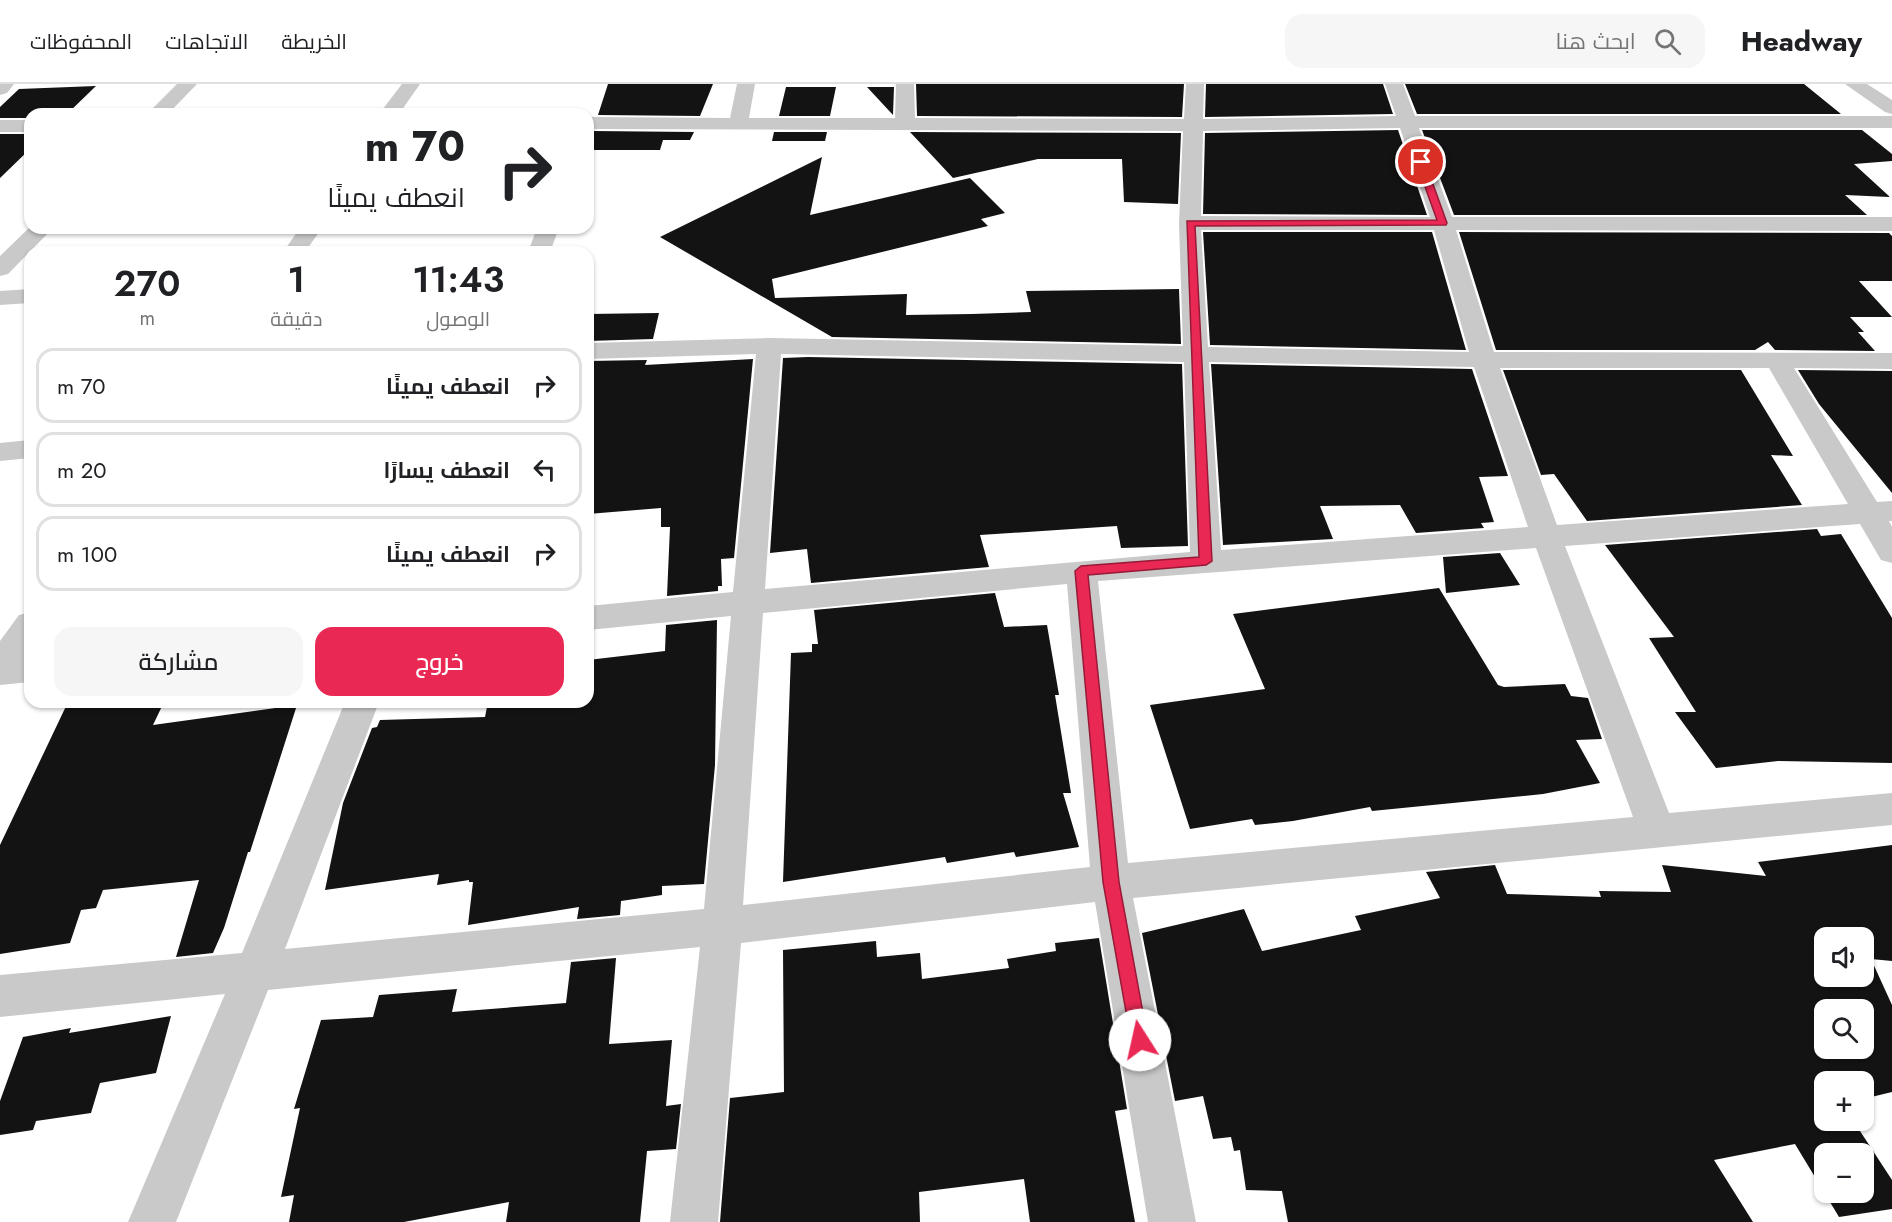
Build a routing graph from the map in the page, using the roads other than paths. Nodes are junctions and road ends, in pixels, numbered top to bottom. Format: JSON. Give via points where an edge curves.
{"nodes":[{"id":1,"x":5,"y":84,"type":"edge"},
{"id":2,"x":188,"y":84,"type":"edge"},
{"id":3,"x":411,"y":84,"type":"edge"},
{"id":4,"x":746,"y":84,"type":"edge"},
{"id":5,"x":905,"y":84,"type":"edge"},
{"id":6,"x":1195,"y":84,"type":"edge"},
{"id":7,"x":1394,"y":84,"type":"edge"},
{"id":8,"x":1854,"y":84,"type":"edge"},
{"id":9,"x":0,"y":88,"type":"edge"},
{"id":10,"x":163,"y":108,"type":"edge"},
{"id":11,"x":393,"y":108,"type":"edge"},
{"id":12,"x":1892,"y":108,"type":"edge"},
{"id":13,"x":739,"y":122,"type":"junction"},
{"id":14,"x":1406,"y":122,"type":"junction"},
{"id":15,"x":1892,"y":122,"type":"edge"},
{"id":16,"x":594,"y":123,"type":"edge"},
{"id":17,"x":905,"y":124,"type":"junction"},
{"id":18,"x":1195,"y":125,"type":"junction"},
{"id":19,"x":0,"y":126,"type":"edge"},
{"id":20,"x":24,"y":126,"type":"edge"},
{"id":21,"x":1190,"y":223,"type":"junction"},
{"id":22,"x":1443,"y":223,"type":"junction"},
{"id":23,"x":1892,"y":224,"type":"edge"},
{"id":24,"x":36,"y":234,"type":"edge"},
{"id":25,"x":0,"y":269,"type":"edge"},
{"id":26,"x":24,"y":296,"type":"edge"},
{"id":27,"x":0,"y":298,"type":"edge"},
{"id":28,"x":769,"y":346,"type":"junction"},
{"id":29,"x":594,"y":351,"type":"edge"},
{"id":30,"x":1196,"y":354,"type":"junction"},
{"id":31,"x":1484,"y":360,"type":"junction"},
{"id":32,"x":1777,"y":360,"type":"junction"},
{"id":33,"x":1892,"y":361,"type":"edge"},
{"id":34,"x":24,"y":450,"type":"edge"},
{"id":35,"x":0,"y":452,"type":"edge"},
{"id":36,"x":1880,"y":512,"type":"edge"},
{"id":37,"x":1546,"y":535,"type":"junction"},
{"id":38,"x":1892,"y":552,"type":"edge"},
{"id":39,"x":1206,"y":561,"type":"junction"},
{"id":40,"x":1081,"y":571,"type":"junction"},
{"id":41,"x":748,"y":602,"type":"junction"},
{"id":42,"x":594,"y":617,"type":"edge"},
{"id":43,"x":24,"y":633,"type":"edge"},
{"id":44,"x":0,"y":667,"type":"edge"},
{"id":45,"x":24,"y":670,"type":"edge"},
{"id":46,"x":0,"y":672,"type":"edge"},
{"id":47,"x":360,"y":708,"type":"edge"},
{"id":48,"x":1892,"y":809,"type":"edge"},
{"id":49,"x":1656,"y":829,"type":"junction"},
{"id":50,"x":1111,"y":882,"type":"junction"},
{"id":51,"x":722,"y":926,"type":"junction"},
{"id":52,"x":255,"y":972,"type":"junction"},
{"id":53,"x":0,"y":996,"type":"edge"},
{"id":54,"x":152,"y":1222,"type":"edge"},
{"id":55,"x":694,"y":1222,"type":"edge"},
{"id":56,"x":1172,"y":1222,"type":"edge"}],
"edges":[{"from":1,"to":9,"type":"street"},
{"from":2,"to":10,"type":"street"},
{"from":3,"to":11,"type":"street"},
{"from":4,"to":13,"type":"street"},
{"from":5,"to":17,"type":"street"},
{"from":6,"to":18,"type":"street"},
{"from":7,"to":14,"type":"street"},
{"from":8,"to":12,"type":"street"},
{"from":13,"to":16,"type":"street"},
{"from":13,"to":17,"type":"street"},
{"from":14,"to":15,"type":"street"},
{"from":14,"to":18,"type":"street"},
{"from":14,"to":22,"type":"street"},
{"from":17,"to":18,"type":"street"},
{"from":18,"to":21,"type":"street"},
{"from":19,"to":20,"type":"street"},
{"from":21,"to":22,"type":"street"},
{"from":21,"to":30,"type":"street"},
{"from":22,"to":23,"type":"street"},
{"from":22,"to":31,"type":"street"},
{"from":24,"to":25,"type":"street"},
{"from":26,"to":27,"type":"street"},
{"from":28,"to":29,"type":"street"},
{"from":28,"to":30,"type":"street"},
{"from":28,"to":41,"type":"street"},
{"from":30,"to":31,"type":"street"},
{"from":30,"to":39,"type":"street"},
{"from":31,"to":32,"type":"street"},
{"from":31,"to":37,"type":"street"},
{"from":32,"to":33,"type":"street"},
{"from":32,"to":36,"type":"street"},
{"from":34,"to":35,"type":"street"},
{"from":36,"to":37,"type":"street"},
{"from":36,"to":38,"type":"street"},
{"from":37,"to":39,"type":"street"},
{"from":37,"to":49,"type":"street"},
{"from":39,"to":40,"type":"street"},
{"from":40,"to":41,"type":"street"},
{"from":40,"to":50,"type":"street"},
{"from":41,"to":42,"type":"street"},
{"from":41,"to":51,"type":"street"},
{"from":43,"to":44,"type":"street"},
{"from":45,"to":46,"type":"street"},
{"from":47,"to":52,"type":"street"},
{"from":48,"to":49,"type":"street"},
{"from":49,"to":50,"type":"street"},
{"from":50,"to":51,"type":"street"},
{"from":50,"to":56,"type":"street"},
{"from":51,"to":52,"type":"street"},
{"from":51,"to":55,"type":"street"},
{"from":52,"to":53,"type":"street"},
{"from":52,"to":54,"type":"street"}]}
